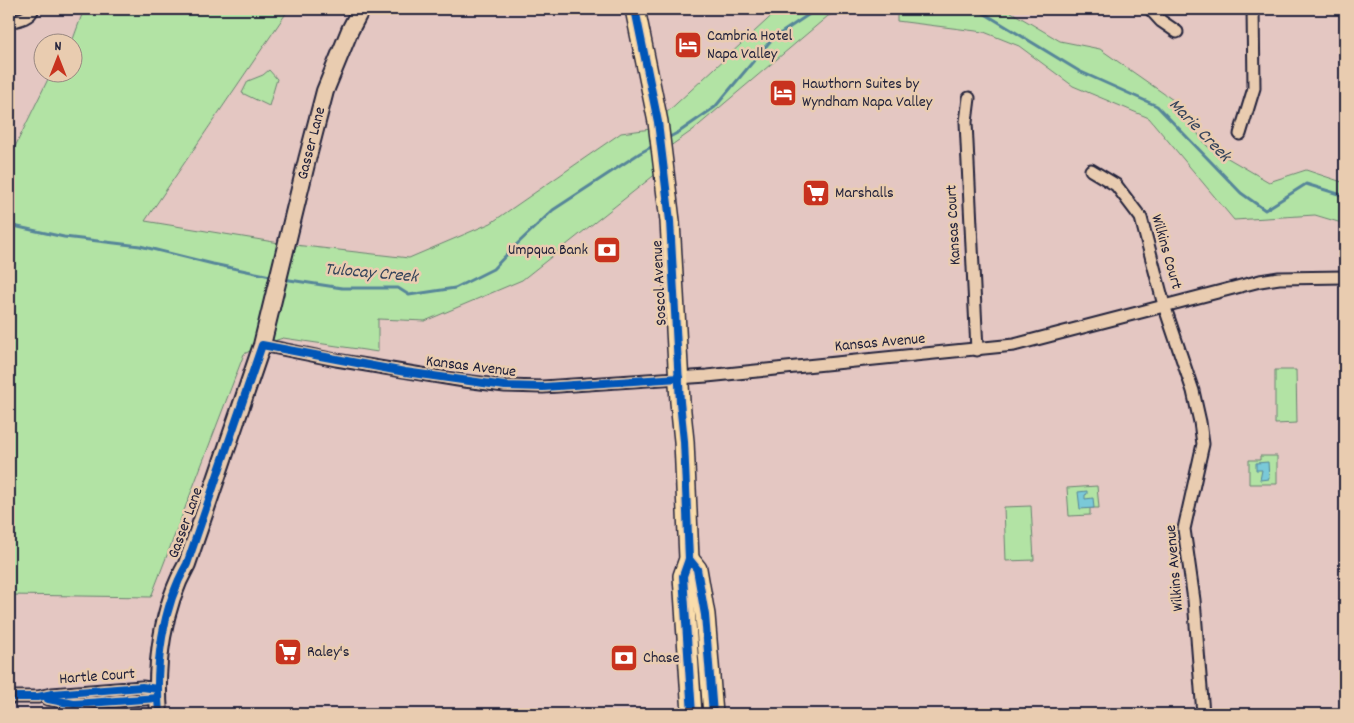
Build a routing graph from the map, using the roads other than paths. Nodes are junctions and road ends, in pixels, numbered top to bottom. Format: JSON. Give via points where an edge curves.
{"nodes":[{"id":1,"x":34,"y":9,"type":"edge"},
{"id":2,"x":361,"y":9,"type":"edge"},
{"id":3,"x":635,"y":9,"type":"edge"},
{"id":4,"x":1150,"y":9,"type":"edge"},
{"id":5,"x":1253,"y":9,"type":"edge"},
{"id":6,"x":9,"y":22,"type":"edge"},
{"id":7,"x":1177,"y":32,"type":"dead end"},
{"id":8,"x":969,"y":98,"type":"dead end"},
{"id":9,"x":1240,"y":134,"type":"dead end"},
{"id":10,"x":1091,"y":170,"type":"dead end"},
{"id":11,"x":1345,"y":278,"type":"edge"},
{"id":12,"x":1164,"y":306,"type":"junction"},
{"id":13,"x":262,"y":345,"type":"junction"},
{"id":14,"x":976,"y":350,"type":"junction"},
{"id":15,"x":679,"y":378,"type":"junction"},
{"id":16,"x":689,"y":559,"type":"junction"},
{"id":17,"x":9,"y":697,"type":"edge"},
{"id":18,"x":158,"y":701,"type":"edge"},
{"id":19,"x":692,"y":714,"type":"edge"},
{"id":20,"x":713,"y":714,"type":"edge"},
{"id":21,"x":1203,"y":714,"type":"edge"}],
"edges":[{"from":1,"to":6,"type":"street","via":[[20,20]]},
{"from":2,"to":13,"type":"street","name":"Gasser Lane","via":[[326,91]]},
{"from":3,"to":15,"type":"main road","name":"Soscol Avenue","via":[[662,152],[670,221]]},
{"from":4,"to":7,"type":"street"},
{"from":5,"to":9,"type":"street","via":[[1254,88]]},
{"from":8,"to":14,"type":"street","name":"Kansas Court","via":[[966,122]]},
{"from":10,"to":12,"type":"street","name":"Wilkins Court","via":[[1116,185],[1141,218]]},
{"from":11,"to":12,"type":"street","name":"Kansas Avenue","via":[[1279,278]]},
{"from":12,"to":14,"type":"street","name":"Kansas Avenue","via":[[1014,345]]},
{"from":12,"to":21,"type":"street","name":"Wilkins Avenue","via":[[1193,391],[1203,444],[1184,529],[1194,600]]},
{"from":13,"to":15,"type":"street","name":"Kansas Avenue","via":[[388,369],[505,386],[543,387]]},
{"from":13,"to":18,"type":"street","name":"Gasser Lane","via":[[187,564],[167,612]]},
{"from":14,"to":15,"type":"street","name":"Kansas Avenue"},
{"from":15,"to":16,"type":"main road","name":"Soscol Avenue"},
{"from":16,"to":19,"type":"main road","name":"Soscol Avenue","via":[[683,576]]},
{"from":16,"to":20,"type":"main road","name":"Soscol Avenue","via":[[698,569]]},
{"from":17,"to":18,"type":"street","name":"Hartle Court","via":[[142,687]]}]}
